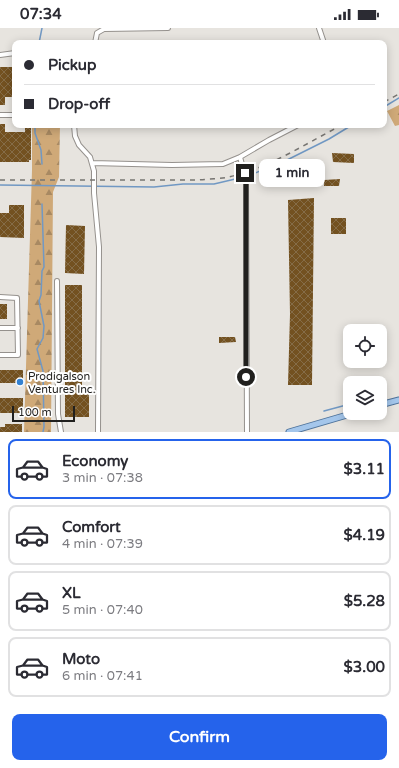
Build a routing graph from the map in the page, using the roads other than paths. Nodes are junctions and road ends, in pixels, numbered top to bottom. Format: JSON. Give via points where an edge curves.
{"nodes":[{"id":1,"x":168,"y":28,"type":"edge"},
{"id":2,"x":319,"y":28,"type":"edge"},
{"id":3,"x":95,"y":40,"type":"edge"},
{"id":4,"x":323,"y":40,"type":"edge"},
{"id":5,"x":12,"y":53,"type":"edge"},
{"id":6,"x":0,"y":55,"type":"edge"},
{"id":7,"x":0,"y":115,"type":"edge"},
{"id":8,"x":12,"y":115,"type":"edge"},
{"id":9,"x":74,"y":128,"type":"edge"},
{"id":10,"x":292,"y":128,"type":"edge"},
{"id":11,"x":240,"y":157,"type":"junction"},
{"id":12,"x":92,"y":163,"type":"junction"},
{"id":13,"x":57,"y":281,"type":"dead end"},
{"id":14,"x":0,"y":297,"type":"edge"},
{"id":15,"x":0,"y":328,"type":"edge"},
{"id":16,"x":18,"y":328,"type":"junction"},
{"id":17,"x":0,"y":355,"type":"edge"},
{"id":18,"x":399,"y":400,"type":"edge"},
{"id":19,"x":387,"y":403,"type":"edge"},
{"id":20,"x":343,"y":416,"type":"edge"},
{"id":21,"x":61,"y":432,"type":"edge"},
{"id":22,"x":98,"y":432,"type":"edge"},
{"id":23,"x":247,"y":432,"type":"edge"},
{"id":24,"x":289,"y":432,"type":"edge"}],
"edges":[{"from":1,"to":3,"type":"lane","via":[[104,29],[97,33]]},
{"from":2,"to":4,"type":"lane"},
{"from":5,"to":6,"type":"lane"},
{"from":7,"to":8,"type":"lane"},
{"from":9,"to":12,"type":"lane","via":[[79,145]]},
{"from":10,"to":11,"type":"lane"},
{"from":11,"to":12,"type":"lane","via":[[224,164]]},
{"from":11,"to":23,"type":"lane","via":[[246,177]]},
{"from":12,"to":22,"type":"lane","via":[[99,246]]},
{"from":13,"to":21,"type":"lane","via":[[58,414]]},
{"from":14,"to":16,"type":"lane","via":[[17,298]]},
{"from":15,"to":16,"type":"lane"},
{"from":16,"to":17,"type":"lane","via":[[18,355]]},
{"from":18,"to":19,"type":"main road"},
{"from":20,"to":24,"type":"main road"}]}
